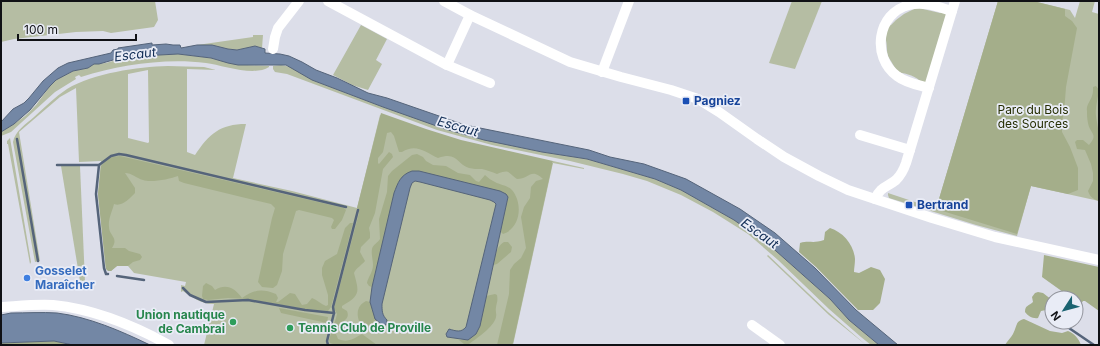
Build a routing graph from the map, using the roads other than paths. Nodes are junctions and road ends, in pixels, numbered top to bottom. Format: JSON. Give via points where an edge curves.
{"nodes":[{"id":1,"x":299,"y":1,"type":"edge"},
{"id":2,"x":328,"y":1,"type":"edge"},
{"id":3,"x":444,"y":1,"type":"edge"},
{"id":4,"x":629,"y":1,"type":"edge"},
{"id":5,"x":955,"y":1,"type":"edge"},
{"id":6,"x":952,"y":11,"type":"junction"},
{"id":7,"x":470,"y":15,"type":"junction"},
{"id":8,"x":273,"y":49,"type":"dead end"},
{"id":9,"x":447,"y":65,"type":"junction"},
{"id":10,"x":602,"y":72,"type":"junction"},
{"id":11,"x":490,"y":83,"type":"dead end"},
{"id":12,"x":929,"y":88,"type":"junction"},
{"id":13,"x":860,"y":135,"type":"dead end"},
{"id":14,"x":910,"y":150,"type":"junction"},
{"id":15,"x":875,"y":199,"type":"junction"},
{"id":16,"x":1099,"y":260,"type":"edge"},
{"id":17,"x":1,"y":308,"type":"edge"},
{"id":18,"x":752,"y":325,"type":"dead end"},
{"id":19,"x":169,"y":345,"type":"edge"},
{"id":20,"x":780,"y":345,"type":"edge"}],
"edges":[{"from":1,"to":8,"type":"street","via":[[278,28]]},
{"from":2,"to":9,"type":"street"},
{"from":3,"to":7,"type":"street"},
{"from":4,"to":10,"type":"street"},
{"from":5,"to":6,"type":"street"},
{"from":6,"to":12,"type":"street"},
{"from":6,"to":12,"type":"street","via":[[927,4],[907,6],[891,16],[882,33],[882,53],[890,70],[906,81]]},
{"from":7,"to":9,"type":"street"},
{"from":7,"to":10,"type":"street","via":[[553,55]]},
{"from":9,"to":11,"type":"street"},
{"from":10,"to":15,"type":"street","via":[[698,99],[794,162],[828,181]]},
{"from":12,"to":14,"type":"street"},
{"from":13,"to":14,"type":"street"},
{"from":14,"to":15,"type":"street","via":[[901,174],[880,190]]},
{"from":15,"to":16,"type":"street","via":[[994,237]]},
{"from":17,"to":19,"type":"street","via":[[53,305],[84,310],[120,321]]},
{"from":18,"to":20,"type":"street"}]}
